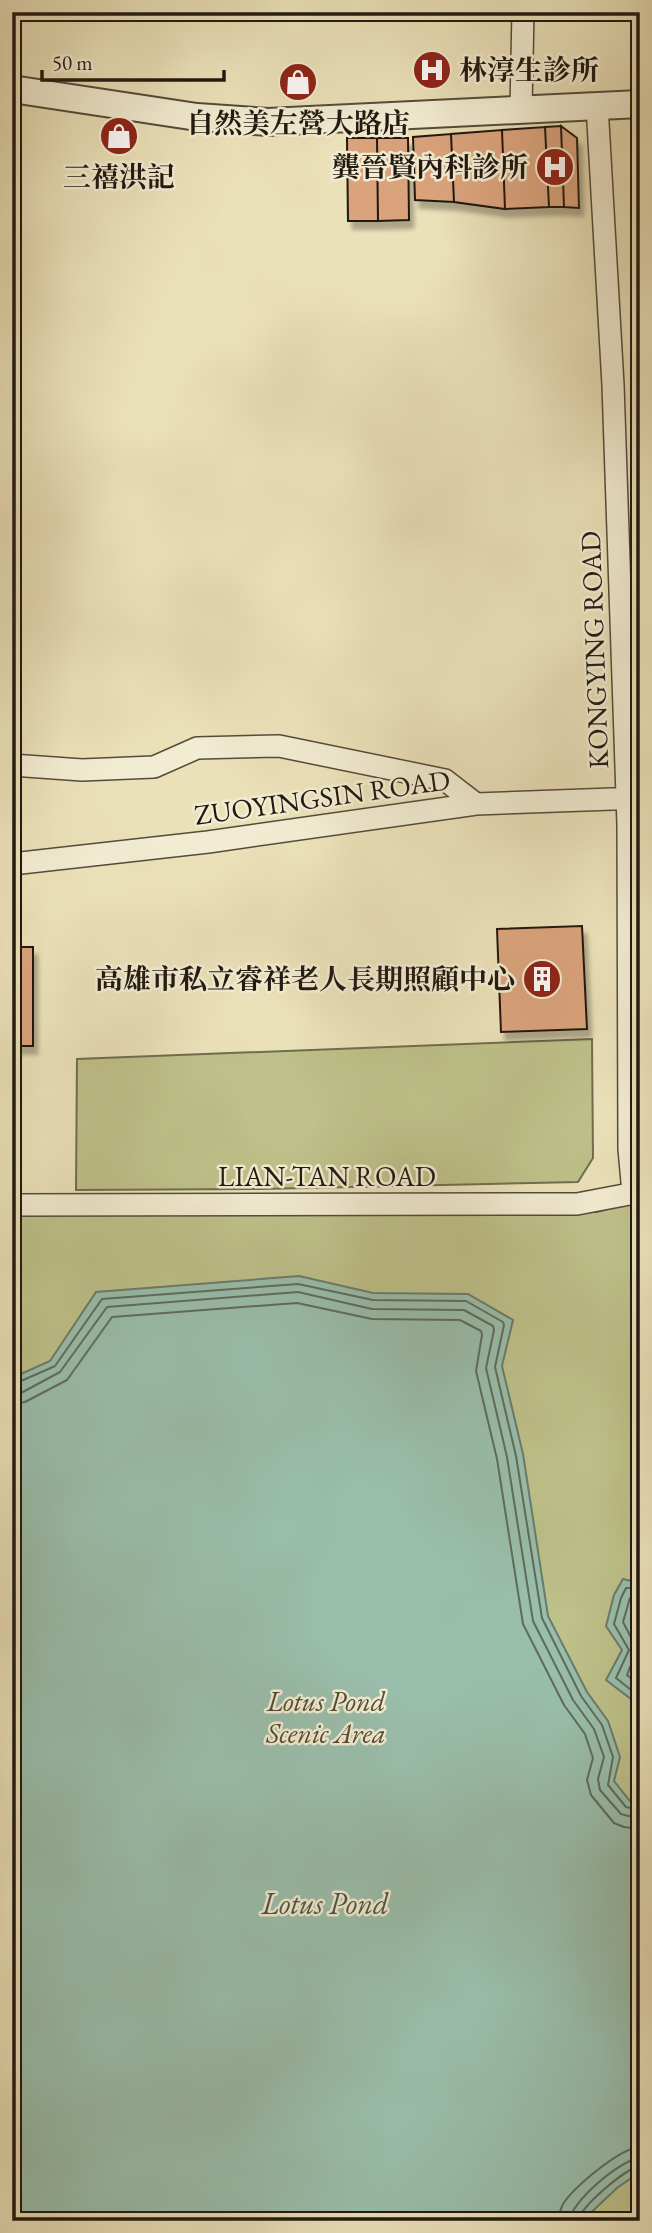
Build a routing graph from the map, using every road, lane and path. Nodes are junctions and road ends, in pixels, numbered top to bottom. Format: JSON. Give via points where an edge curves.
{"nodes":[{"id":1,"x":523,"y":12,"type":"edge"},
{"id":2,"x":12,"y":89,"type":"edge"},
{"id":3,"x":640,"y":104,"type":"edge"},
{"id":4,"x":597,"y":105,"type":"junction"},
{"id":5,"x":521,"y":108,"type":"junction"},
{"id":6,"x":12,"y":765,"type":"edge"},
{"id":7,"x":633,"y":799,"type":"edge"},
{"id":8,"x":476,"y":804,"type":"junction"},
{"id":9,"x":12,"y":864,"type":"edge"},
{"id":10,"x":637,"y":1193,"type":"edge"},
{"id":11,"x":12,"y":1205,"type":"edge"}],
"edges":[{"from":1,"to":5,"type":"street"},
{"from":2,"to":5,"type":"street","via":[[197,117],[268,122]]},
{"from":3,"to":4,"type":"street"},
{"from":4,"to":5,"type":"street"},
{"from":4,"to":7,"type":"street","name":"KONGYING ROAD"},
{"from":6,"to":8,"type":"street","via":[[82,770],[154,768],[197,748],[279,746],[445,780]]},
{"from":7,"to":8,"type":"street","name":"ZUOYINGSIN ROAD"},
{"from":7,"to":10,"type":"street","name":"KONGYING ROAD","via":[[629,1149]]},
{"from":8,"to":9,"type":"street","name":"ZUOYINGSIN ROAD"},
{"from":10,"to":11,"type":"street","name":"LIAN-TAN ROAD","via":[[577,1204]]}]}
